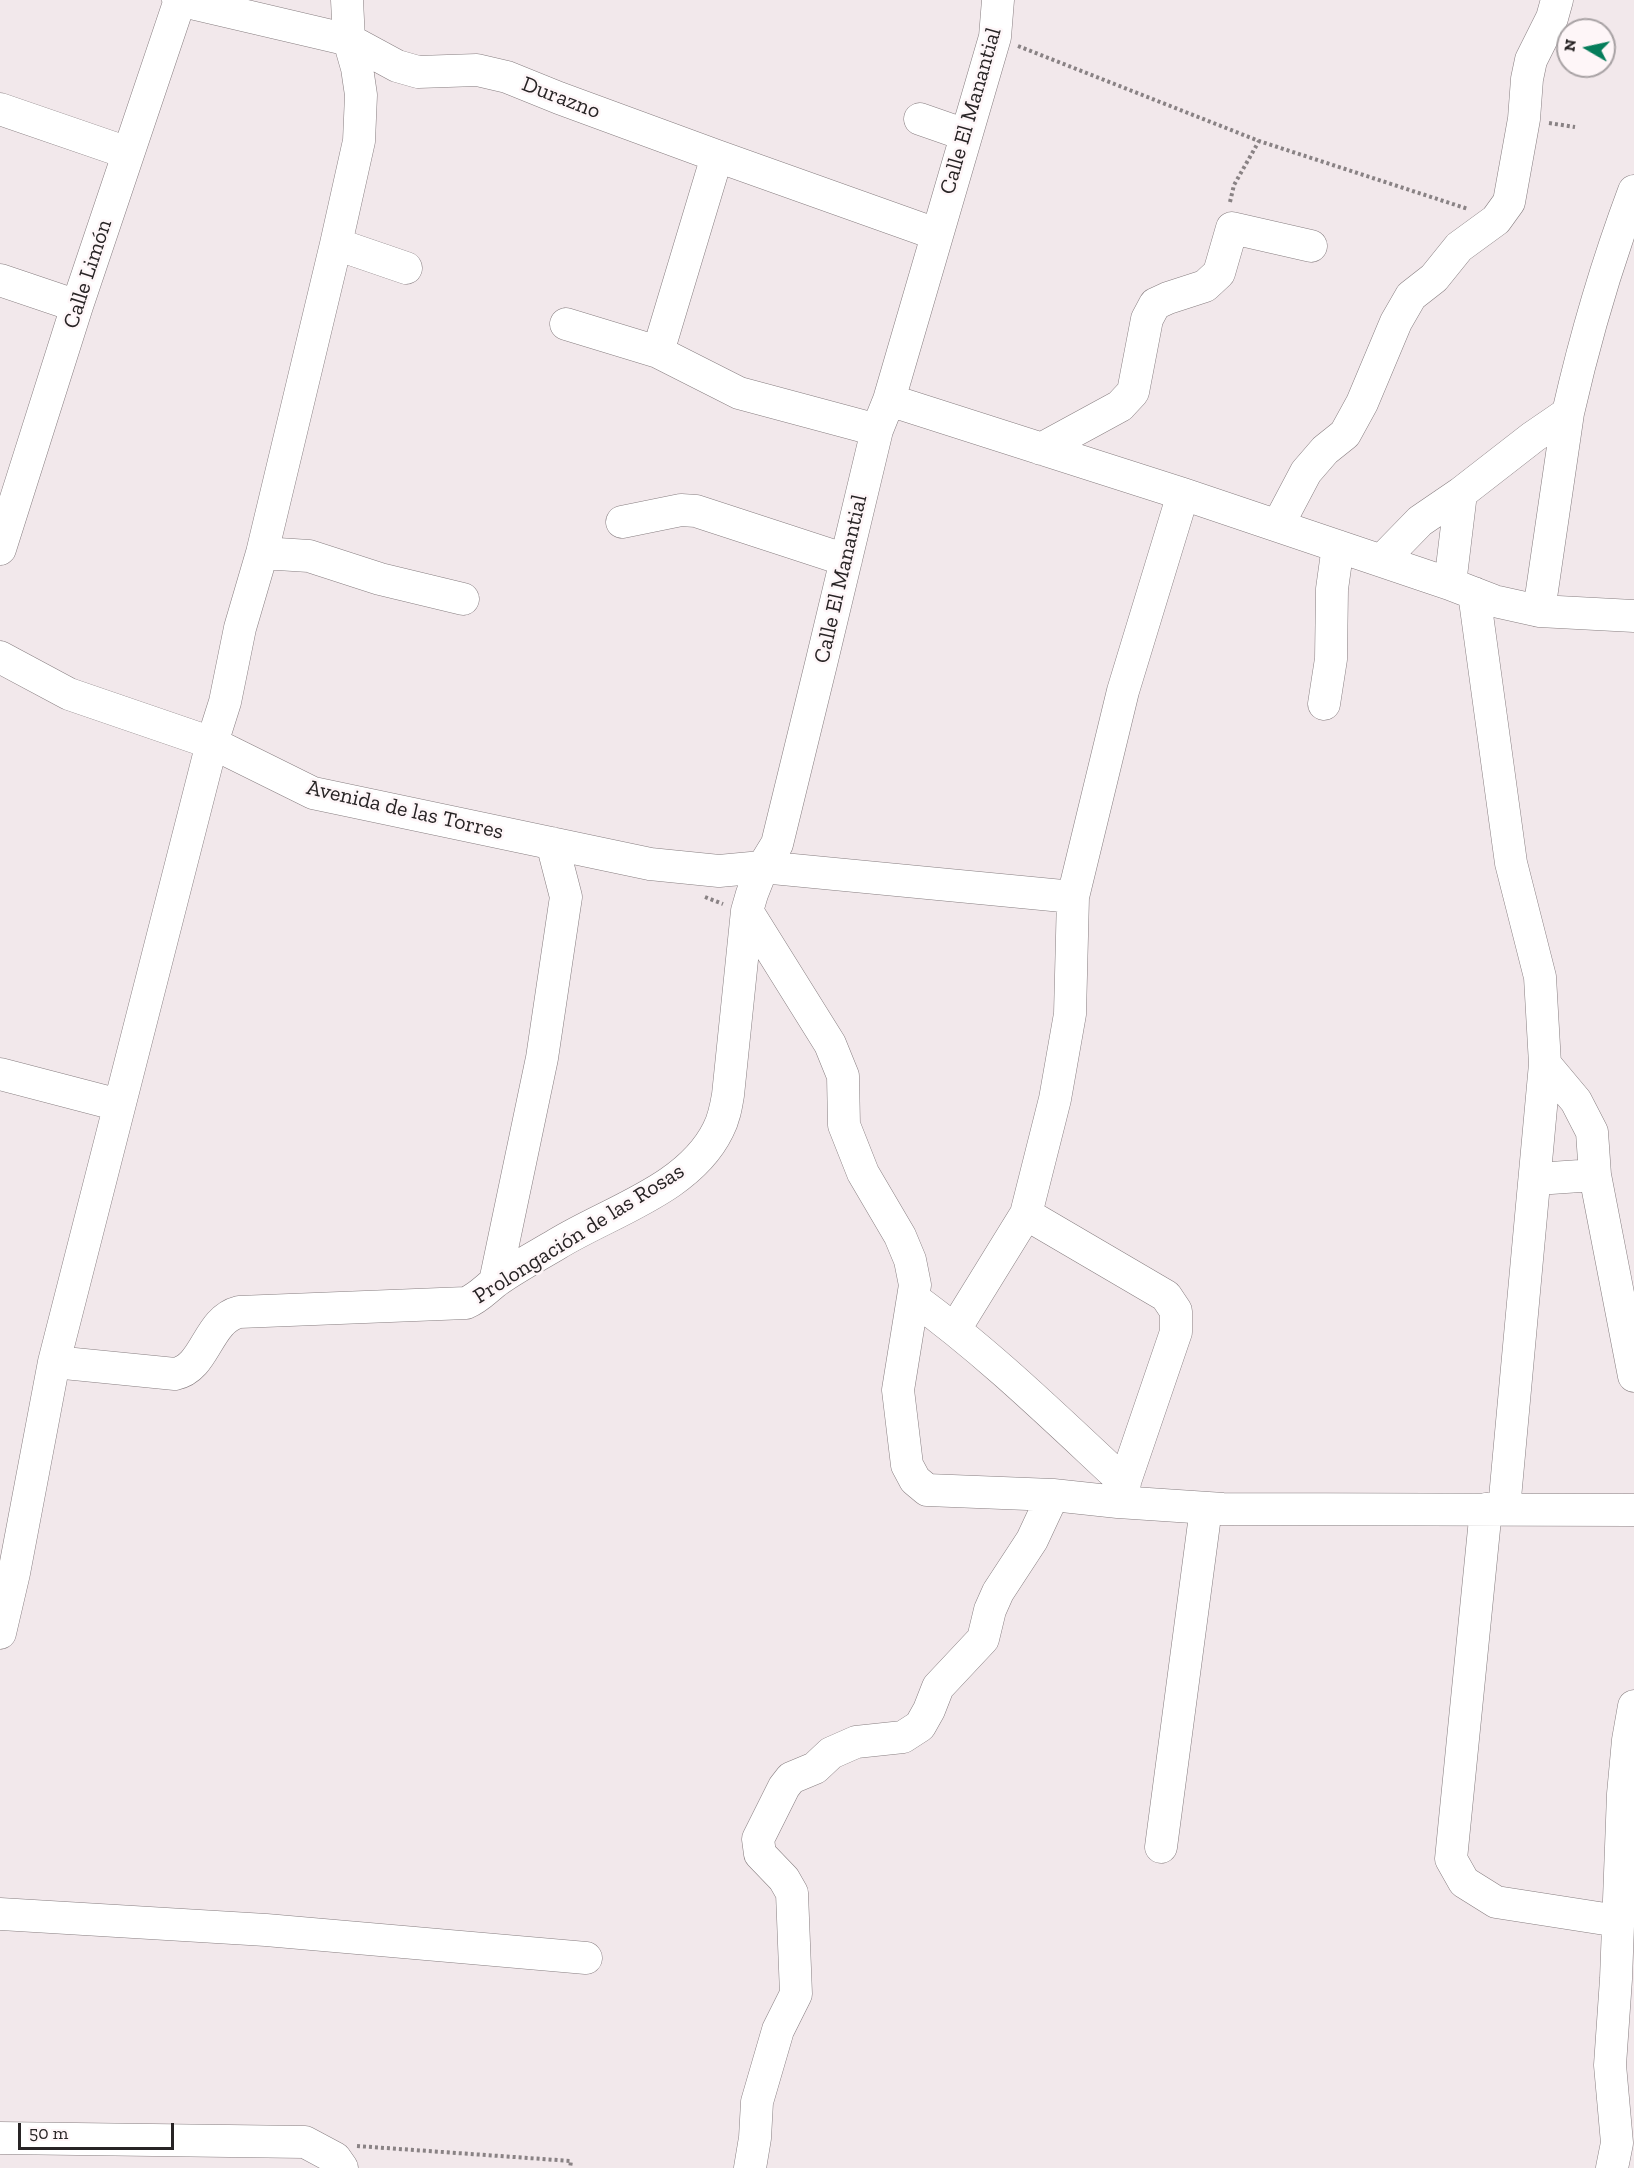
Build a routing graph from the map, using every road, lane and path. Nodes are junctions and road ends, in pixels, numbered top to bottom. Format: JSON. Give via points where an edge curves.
{"nodes":[{"id":1,"x":179,"y":0,"type":"edge"},
{"id":2,"x":347,"y":0,"type":"edge"},
{"id":3,"x":998,"y":0,"type":"edge"},
{"id":4,"x":1557,"y":0,"type":"edge"},
{"id":5,"x":995,"y":37,"type":"junction"},
{"id":6,"x":349,"y":40,"type":"junction"},
{"id":7,"x":0,"y":109,"type":"edge"},
{"id":8,"x":920,"y":118,"type":"dead end"},
{"id":9,"x":966,"y":135,"type":"junction"},
{"id":10,"x":1259,"y":141,"type":"junction"},
{"id":11,"x":128,"y":153,"type":"junction"},
{"id":12,"x":717,"y":156,"type":"junction"},
{"id":13,"x":1634,"y":190,"type":"edge"},
{"id":14,"x":1496,"y":220,"type":"junction"},
{"id":15,"x":1232,"y":228,"type":"junction"},
{"id":16,"x":936,"y":234,"type":"junction"},
{"id":17,"x":336,"y":244,"type":"junction"},
{"id":18,"x":1311,"y":246,"type":"dead end"},
{"id":19,"x":406,"y":268,"type":"dead end"},
{"id":20,"x":0,"y":280,"type":"edge"},
{"id":21,"x":77,"y":306,"type":"junction"},
{"id":22,"x":566,"y":324,"type":"dead end"},
{"id":23,"x":658,"y":352,"type":"junction"},
{"id":24,"x":889,"y":400,"type":"junction"},
{"id":25,"x":1568,"y":413,"type":"junction"},
{"id":26,"x":877,"y":429,"type":"junction"},
{"id":27,"x":1041,"y":449,"type":"junction"},
{"id":28,"x":1461,"y":493,"type":"junction"},
{"id":29,"x":1183,"y":494,"type":"junction"},
{"id":30,"x":622,"y":522,"type":"dead end"},
{"id":31,"x":1278,"y":525,"type":"junction"},
{"id":32,"x":1338,"y":546,"type":"junction"},
{"id":33,"x":0,"y":549,"type":"edge"},
{"id":34,"x":262,"y":554,"type":"junction"},
{"id":35,"x":846,"y":560,"type":"junction"},
{"id":36,"x":1382,"y":561,"type":"junction"},
{"id":37,"x":1462,"y":588,"type":"junction"},
{"id":38,"x":463,"y":599,"type":"dead end"},
{"id":39,"x":1539,"y":611,"type":"junction"},
{"id":40,"x":1634,"y":616,"type":"edge"},
{"id":41,"x":0,"y":657,"type":"edge"},
{"id":42,"x":1324,"y":704,"type":"dead end"},
{"id":43,"x":212,"y":743,"type":"junction"},
{"id":44,"x":552,"y":843,"type":"junction"},
{"id":45,"x":762,"y":867,"type":"junction"},
{"id":46,"x":1073,"y":897,"type":"junction"},
{"id":47,"x":747,"y":911,"type":"junction"},
{"id":48,"x":1545,"y":1064,"type":"junction"},
{"id":49,"x":0,"y":1074,"type":"edge"},
{"id":50,"x":119,"y":1105,"type":"junction"},
{"id":51,"x":699,"y":1157,"type":"joint"},
{"id":52,"x":1595,"y":1175,"type":"junction"},
{"id":53,"x":1536,"y":1179,"type":"junction"},
{"id":54,"x":1026,"y":1214,"type":"junction"},
{"id":55,"x":495,"y":1282,"type":"junction"},
{"id":56,"x":913,"y":1298,"type":"junction"},
{"id":57,"x":955,"y":1329,"type":"junction"},
{"id":58,"x":54,"y":1362,"type":"junction"},
{"id":59,"x":1634,"y":1376,"type":"edge"},
{"id":60,"x":1121,"y":1492,"type":"junction"},
{"id":61,"x":1053,"y":1495,"type":"junction"},
{"id":62,"x":1206,"y":1508,"type":"junction"},
{"id":63,"x":1495,"y":1509,"type":"junction"},
{"id":64,"x":1634,"y":1510,"type":"edge"},
{"id":65,"x":7,"y":1571,"type":"edge"},
{"id":66,"x":0,"y":1633,"type":"edge"},
{"id":67,"x":1634,"y":1706,"type":"edge"},
{"id":68,"x":1629,"y":1797,"type":"edge"},
{"id":69,"x":1161,"y":1847,"type":"dead end"},
{"id":70,"x":0,"y":1914,"type":"edge"},
{"id":71,"x":1618,"y":1921,"type":"junction"},
{"id":72,"x":586,"y":1958,"type":"dead end"},
{"id":73,"x":1625,"y":1985,"type":"edge"},
{"id":74,"x":0,"y":2138,"type":"edge"},
{"id":75,"x":346,"y":2157,"type":"edge"},
{"id":76,"x":570,"y":2168,"type":"edge"},
{"id":77,"x":750,"y":2168,"type":"edge"},
{"id":78,"x":1612,"y":2168,"type":"edge"}],
"edges":[{"from":1,"to":6,"type":"street","name":"Durazno"},
{"from":1,"to":11,"type":"street","name":"Calle Limón"},
{"from":2,"to":6,"type":"street"},
{"from":3,"to":5,"type":"street","name":"Calle El Manantial"},
{"from":4,"to":14,"type":"street","via":[[1531,60],[1509,202]]},
{"from":5,"to":9,"type":"street","name":"Calle El Manantial"},
{"from":5,"to":10,"type":"path"},
{"from":6,"to":12,"type":"street","name":"Durazno","via":[[397,66],[418,72],[477,70],[507,77]]},
{"from":6,"to":17,"type":"street","via":[[361,95],[360,130]]},
{"from":7,"to":11,"type":"street"},
{"from":8,"to":9,"type":"street"},
{"from":9,"to":16,"type":"street","name":"Calle El Manantial"},
{"from":10,"to":14,"type":"path"},
{"from":10,"to":15,"type":"path","via":[[1234,185],[1229,205]]},
{"from":11,"to":21,"type":"street","name":"Calle Limón"},
{"from":12,"to":16,"type":"street","name":"Durazno"},
{"from":12,"to":23,"type":"street"},
{"from":13,"to":25,"type":"street","via":[[1615,242]]},
{"from":14,"to":31,"type":"street","via":[[1459,247],[1434,278],[1412,296],[1396,322],[1345,434],[1306,472]]},
{"from":15,"to":18,"type":"street"},
{"from":15,"to":27,"type":"street","via":[[1219,273],[1205,286],[1155,304],[1147,319],[1132,392],[1120,406]]},
{"from":16,"to":24,"type":"street","name":"Calle El Manantial"},
{"from":17,"to":19,"type":"street"},
{"from":17,"to":34,"type":"street"},
{"from":20,"to":21,"type":"street"},
{"from":21,"to":33,"type":"street","name":"Calle Limón"},
{"from":22,"to":23,"type":"street"},
{"from":23,"to":26,"type":"street","via":[[739,393]]},
{"from":24,"to":26,"type":"street","name":"Calle El Manantial"},
{"from":24,"to":27,"type":"street"},
{"from":25,"to":28,"type":"street"},
{"from":25,"to":39,"type":"street"},
{"from":26,"to":35,"type":"street","name":"Calle El Manantial"},
{"from":27,"to":29,"type":"street"},
{"from":28,"to":36,"type":"street","via":[[1420,521]]},
{"from":28,"to":37,"type":"street"},
{"from":29,"to":31,"type":"street"},
{"from":29,"to":46,"type":"street","via":[[1123,691]]},
{"from":30,"to":35,"type":"street","via":[[681,510],[696,511]]},
{"from":31,"to":32,"type":"street"},
{"from":32,"to":36,"type":"street"},
{"from":32,"to":42,"type":"street"},
{"from":34,"to":38,"type":"street","via":[[309,556],[380,579]]},
{"from":34,"to":43,"type":"street"},
{"from":35,"to":45,"type":"street","name":"Calle El Manantial","via":[[777,844]]},
{"from":36,"to":37,"type":"street"},
{"from":37,"to":39,"type":"street","via":[[1494,601]]},
{"from":37,"to":48,"type":"street","via":[[1511,863],[1540,977]]},
{"from":39,"to":40,"type":"street"},
{"from":41,"to":43,"type":"street","name":"Avenida de las Torres","via":[[69,694]]},
{"from":43,"to":44,"type":"street","name":"Avenida de las Torres","via":[[313,793]]},
{"from":43,"to":50,"type":"street"},
{"from":44,"to":45,"type":"street","name":"Avenida de las Torres","via":[[650,864],[719,871]]},
{"from":44,"to":55,"type":"street","via":[[566,897],[542,1058]]},
{"from":45,"to":46,"type":"street","name":"Avenida de las Torres"},
{"from":45,"to":47,"type":"street","name":"Calle El Manantial"},
{"from":46,"to":54,"type":"street","via":[[1070,1014],[1055,1100]]},
{"from":47,"to":51,"type":"street","name":"Calle El Manantial","via":[[728,1095],[719,1127]]},
{"from":47,"to":56,"type":"street","via":[[830,1044],[843,1076],[844,1125],[863,1173],[910,1260],[915,1285]]},
{"from":48,"to":52,"type":"street","via":[[1576,1101],[1592,1131]]},
{"from":48,"to":53,"type":"street"},
{"from":49,"to":50,"type":"street"},
{"from":50,"to":58,"type":"street"},
{"from":51,"to":55,"type":"street","name":"Prolongación de las Rosas","via":[[669,1184],[571,1235]]},
{"from":52,"to":53,"type":"street"},
{"from":52,"to":59,"type":"street"},
{"from":53,"to":63,"type":"street"},
{"from":54,"to":57,"type":"street"},
{"from":54,"to":60,"type":"street","via":[[1166,1296],[1176,1311],[1176,1332]]},
{"from":55,"to":58,"type":"street","name":"Prolongación de las Rosas","via":[[475,1300],[458,1305],[231,1314],[190,1368],[175,1374]]},
{"from":56,"to":57,"type":"street"},
{"from":56,"to":61,"type":"street","via":[[898,1390],[907,1465],[915,1480],[927,1490]]},
{"from":57,"to":60,"type":"street","via":[[1033,1397]]},
{"from":58,"to":65,"type":"street"},
{"from":60,"to":61,"type":"street"},
{"from":60,"to":62,"type":"street"},
{"from":61,"to":77,"type":"street","via":[[1032,1540],[998,1592],[983,1639],[938,1687],[920,1726],[903,1737],[856,1742],[792,1778],[758,1839],[760,1854],[792,1893],[796,1994],[778,2030],[757,2102]]},
{"from":62,"to":63,"type":"street"},
{"from":62,"to":69,"type":"street"},
{"from":63,"to":64,"type":"street"},
{"from":63,"to":71,"type":"street","via":[[1450,1859],[1464,1882],[1496,1902]]},
{"from":65,"to":66,"type":"street"},
{"from":67,"to":68,"type":"street","via":[[1628,1740]]},
{"from":68,"to":71,"type":"street"},
{"from":70,"to":72,"type":"street","via":[[266,1930]]},
{"from":71,"to":73,"type":"street"},
{"from":73,"to":78,"type":"street","via":[[1610,2065],[1617,2143]]},
{"from":74,"to":75,"type":"street","via":[[305,2142],[335,2158]]},
{"from":75,"to":76,"type":"path","via":[[571,2161]]}]}
